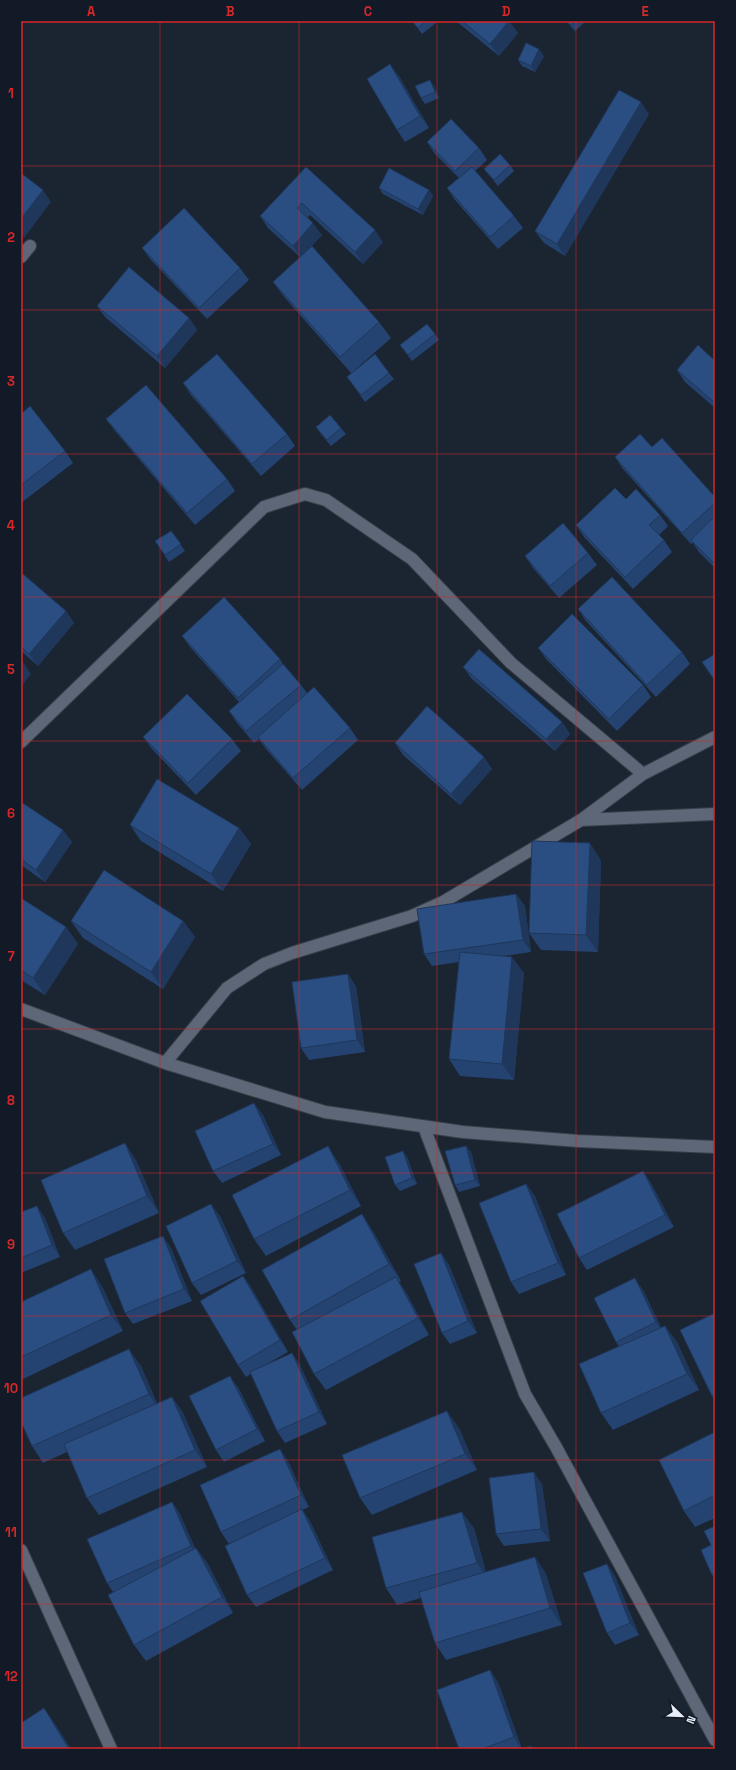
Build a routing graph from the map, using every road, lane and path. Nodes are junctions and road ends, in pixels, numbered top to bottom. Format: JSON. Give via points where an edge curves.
{"nodes":[{"id":1,"x":30,"y":246,"type":"dead end"},
{"id":2,"x":21,"y":258,"type":"edge"},
{"id":3,"x":715,"y":737,"type":"edge"},
{"id":4,"x":21,"y":742,"type":"edge"},
{"id":5,"x":643,"y":774,"type":"junction"},
{"id":6,"x":715,"y":814,"type":"edge"},
{"id":7,"x":581,"y":820,"type":"junction"},
{"id":8,"x":21,"y":1009,"type":"edge"},
{"id":9,"x":165,"y":1063,"type":"junction"},
{"id":10,"x":424,"y":1126,"type":"junction"},
{"id":11,"x":715,"y":1146,"type":"edge"},
{"id":12,"x":21,"y":1550,"type":"edge"},
{"id":13,"x":715,"y":1740,"type":"edge"},
{"id":14,"x":111,"y":1749,"type":"edge"}],
"edges":[{"from":1,"to":2,"type":"street"},
{"from":3,"to":5,"type":"street"},
{"from":4,"to":5,"type":"street","via":[[264,507],[305,494],[326,500],[412,559],[511,663]]},
{"from":5,"to":7,"type":"street"},
{"from":6,"to":7,"type":"street"},
{"from":7,"to":9,"type":"street","via":[[443,902],[412,916],[264,964],[227,988]]},
{"from":8,"to":9,"type":"street"},
{"from":9,"to":10,"type":"street","via":[[325,1112]]},
{"from":10,"to":11,"type":"street","via":[[463,1132],[578,1141]]},
{"from":10,"to":13,"type":"street","via":[[525,1394]]},
{"from":12,"to":14,"type":"street"}]}
